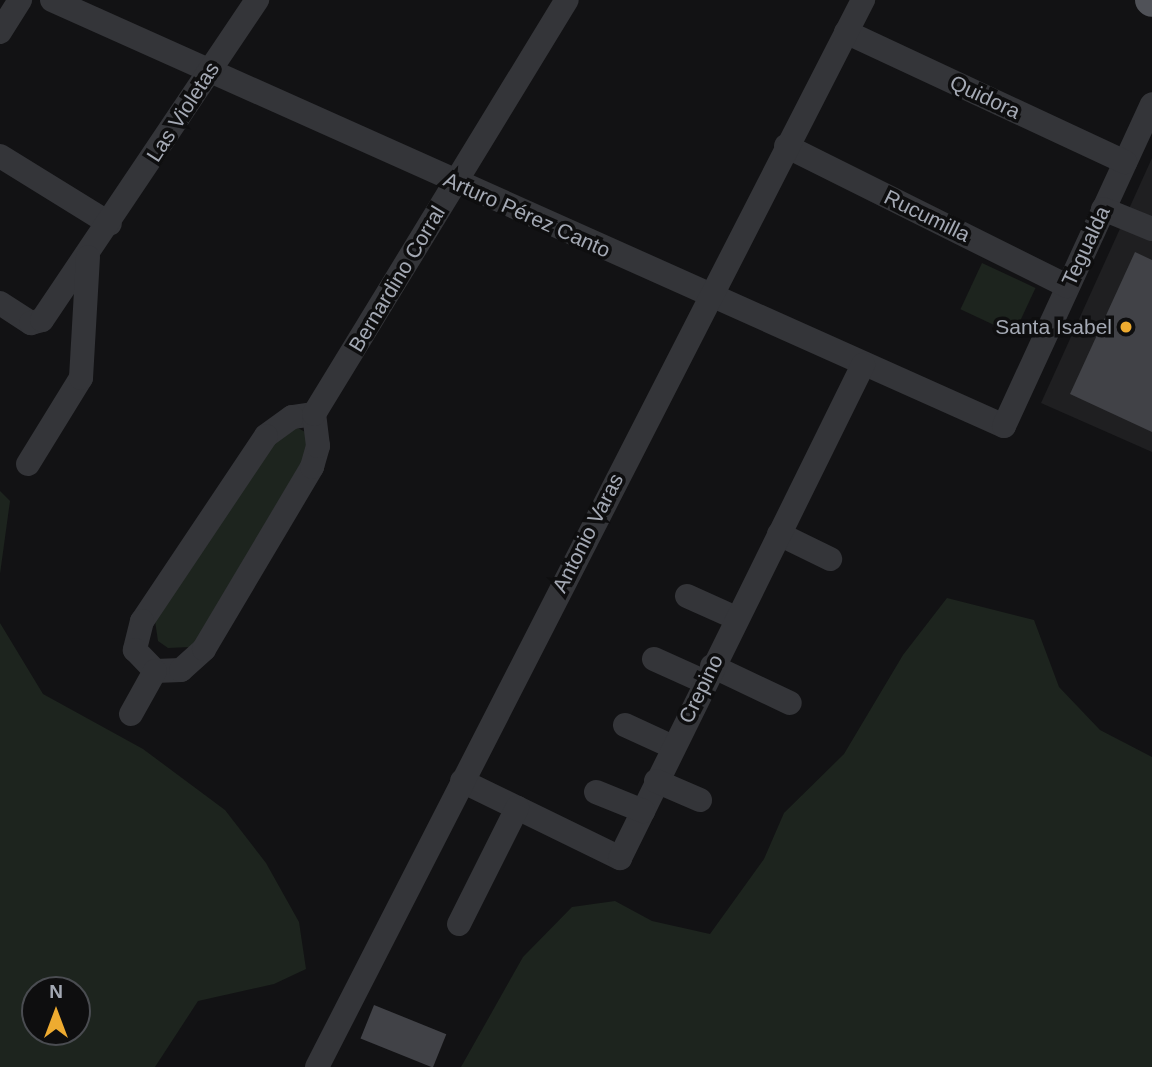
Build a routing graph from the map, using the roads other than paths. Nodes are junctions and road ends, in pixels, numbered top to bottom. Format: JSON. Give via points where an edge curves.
{"nodes":[{"id":1,"x":20,"y":0,"type":"edge"},
{"id":2,"x":52,"y":0,"type":"edge"},
{"id":3,"x":257,"y":0,"type":"edge"},
{"id":4,"x":567,"y":0,"type":"edge"},
{"id":5,"x":863,"y":0,"type":"edge"},
{"id":6,"x":0,"y":32,"type":"edge"},
{"id":7,"x":846,"y":32,"type":"junction"},
{"id":8,"x":209,"y":71,"type":"junction"},
{"id":9,"x":1152,"y":104,"type":"edge"},
{"id":10,"x":786,"y":146,"type":"junction"},
{"id":11,"x":0,"y":156,"type":"edge"},
{"id":12,"x":1125,"y":162,"type":"junction"},
{"id":13,"x":456,"y":183,"type":"junction"},
{"id":14,"x":1103,"y":209,"type":"junction"},
{"id":15,"x":110,"y":224,"type":"junction"},
{"id":16,"x":1152,"y":229,"type":"edge"},
{"id":17,"x":88,"y":257,"type":"junction"},
{"id":18,"x":1067,"y":286,"type":"junction"},
{"id":19,"x":708,"y":297,"type":"junction"},
{"id":20,"x":0,"y":303,"type":"edge"},
{"id":21,"x":863,"y":365,"type":"junction"},
{"id":22,"x":314,"y":414,"type":"junction"},
{"id":23,"x":1004,"y":426,"type":"joint"},
{"id":24,"x":28,"y":464,"type":"dead end"},
{"id":25,"x":779,"y":534,"type":"junction"},
{"id":26,"x":830,"y":559,"type":"dead end"},
{"id":27,"x":687,"y":596,"type":"dead end"},
{"id":28,"x":736,"y":618,"type":"junction"},
{"id":29,"x":654,"y":659,"type":"dead end"},
{"id":30,"x":155,"y":671,"type":"junction"},
{"id":31,"x":709,"y":674,"type":"junction"},
{"id":32,"x":790,"y":703,"type":"dead end"},
{"id":33,"x":131,"y":714,"type":"dead end"},
{"id":34,"x":625,"y":725,"type":"dead end"},
{"id":35,"x":673,"y":747,"type":"junction"},
{"id":36,"x":462,"y":781,"type":"junction"},
{"id":37,"x":656,"y":781,"type":"junction"},
{"id":38,"x":596,"y":792,"type":"dead end"},
{"id":39,"x":700,"y":800,"type":"dead end"},
{"id":40,"x":517,"y":808,"type":"junction"},
{"id":41,"x":643,"y":811,"type":"junction"},
{"id":42,"x":459,"y":924,"type":"dead end"},
{"id":43,"x":317,"y":1067,"type":"edge"}],
"edges":[{"from":1,"to":6,"type":"street"},
{"from":2,"to":8,"type":"street","name":"Arturo Pérez Canto"},
{"from":3,"to":8,"type":"street","name":"Las Violetas"},
{"from":4,"to":13,"type":"street","name":"Bernardino Corral"},
{"from":5,"to":7,"type":"street","name":"Antonio Varas"},
{"from":7,"to":10,"type":"street","name":"Antonio Varas"},
{"from":7,"to":12,"type":"street","name":"Quidora"},
{"from":8,"to":13,"type":"street","name":"Arturo Pérez Canto"},
{"from":8,"to":15,"type":"street","name":"Las Violetas"},
{"from":9,"to":12,"type":"street","name":"Tegualda"},
{"from":10,"to":18,"type":"street","name":"Rucumilla"},
{"from":10,"to":19,"type":"street","name":"Antonio Varas"},
{"from":11,"to":15,"type":"street"},
{"from":12,"to":14,"type":"street","name":"Tegualda"},
{"from":13,"to":19,"type":"street","name":"Arturo Pérez Canto"},
{"from":13,"to":22,"type":"street","name":"Bernardino Corral"},
{"from":14,"to":16,"type":"street"},
{"from":14,"to":18,"type":"street","name":"Tegualda"},
{"from":15,"to":17,"type":"street","name":"Las Violetas"},
{"from":17,"to":20,"type":"street","name":"Las Violetas","via":[[35,323]]},
{"from":17,"to":24,"type":"street","via":[[80,378]]},
{"from":18,"to":23,"type":"street","name":"Tegualda"},
{"from":19,"to":21,"type":"street","name":"Arturo Pérez Canto"},
{"from":19,"to":36,"type":"street","name":"Antonio Varas"},
{"from":21,"to":23,"type":"street","name":"Arturo Pérez Canto"},
{"from":21,"to":25,"type":"street","name":"Crepino"},
{"from":22,"to":30,"type":"street","via":[[318,446],[312,467],[204,649],[181,670]]},
{"from":22,"to":30,"type":"street","via":[[292,418],[266,436],[142,621],[135,650]]},
{"from":25,"to":26,"type":"street"},
{"from":25,"to":28,"type":"street","name":"Crepino"},
{"from":27,"to":28,"type":"street"},
{"from":28,"to":31,"type":"street","name":"Crepino"},
{"from":29,"to":31,"type":"street"},
{"from":30,"to":33,"type":"street"},
{"from":31,"to":32,"type":"street"},
{"from":31,"to":35,"type":"street","name":"Crepino"},
{"from":34,"to":35,"type":"street"},
{"from":35,"to":37,"type":"street","name":"Crepino"},
{"from":36,"to":40,"type":"street","name":"Crepino"},
{"from":36,"to":43,"type":"street","name":"Antonio Varas"},
{"from":37,"to":39,"type":"street"},
{"from":37,"to":41,"type":"street","name":"Crepino"},
{"from":38,"to":41,"type":"street"},
{"from":40,"to":41,"type":"street","name":"Crepino","via":[[620,858]]},
{"from":40,"to":42,"type":"street"}]}
